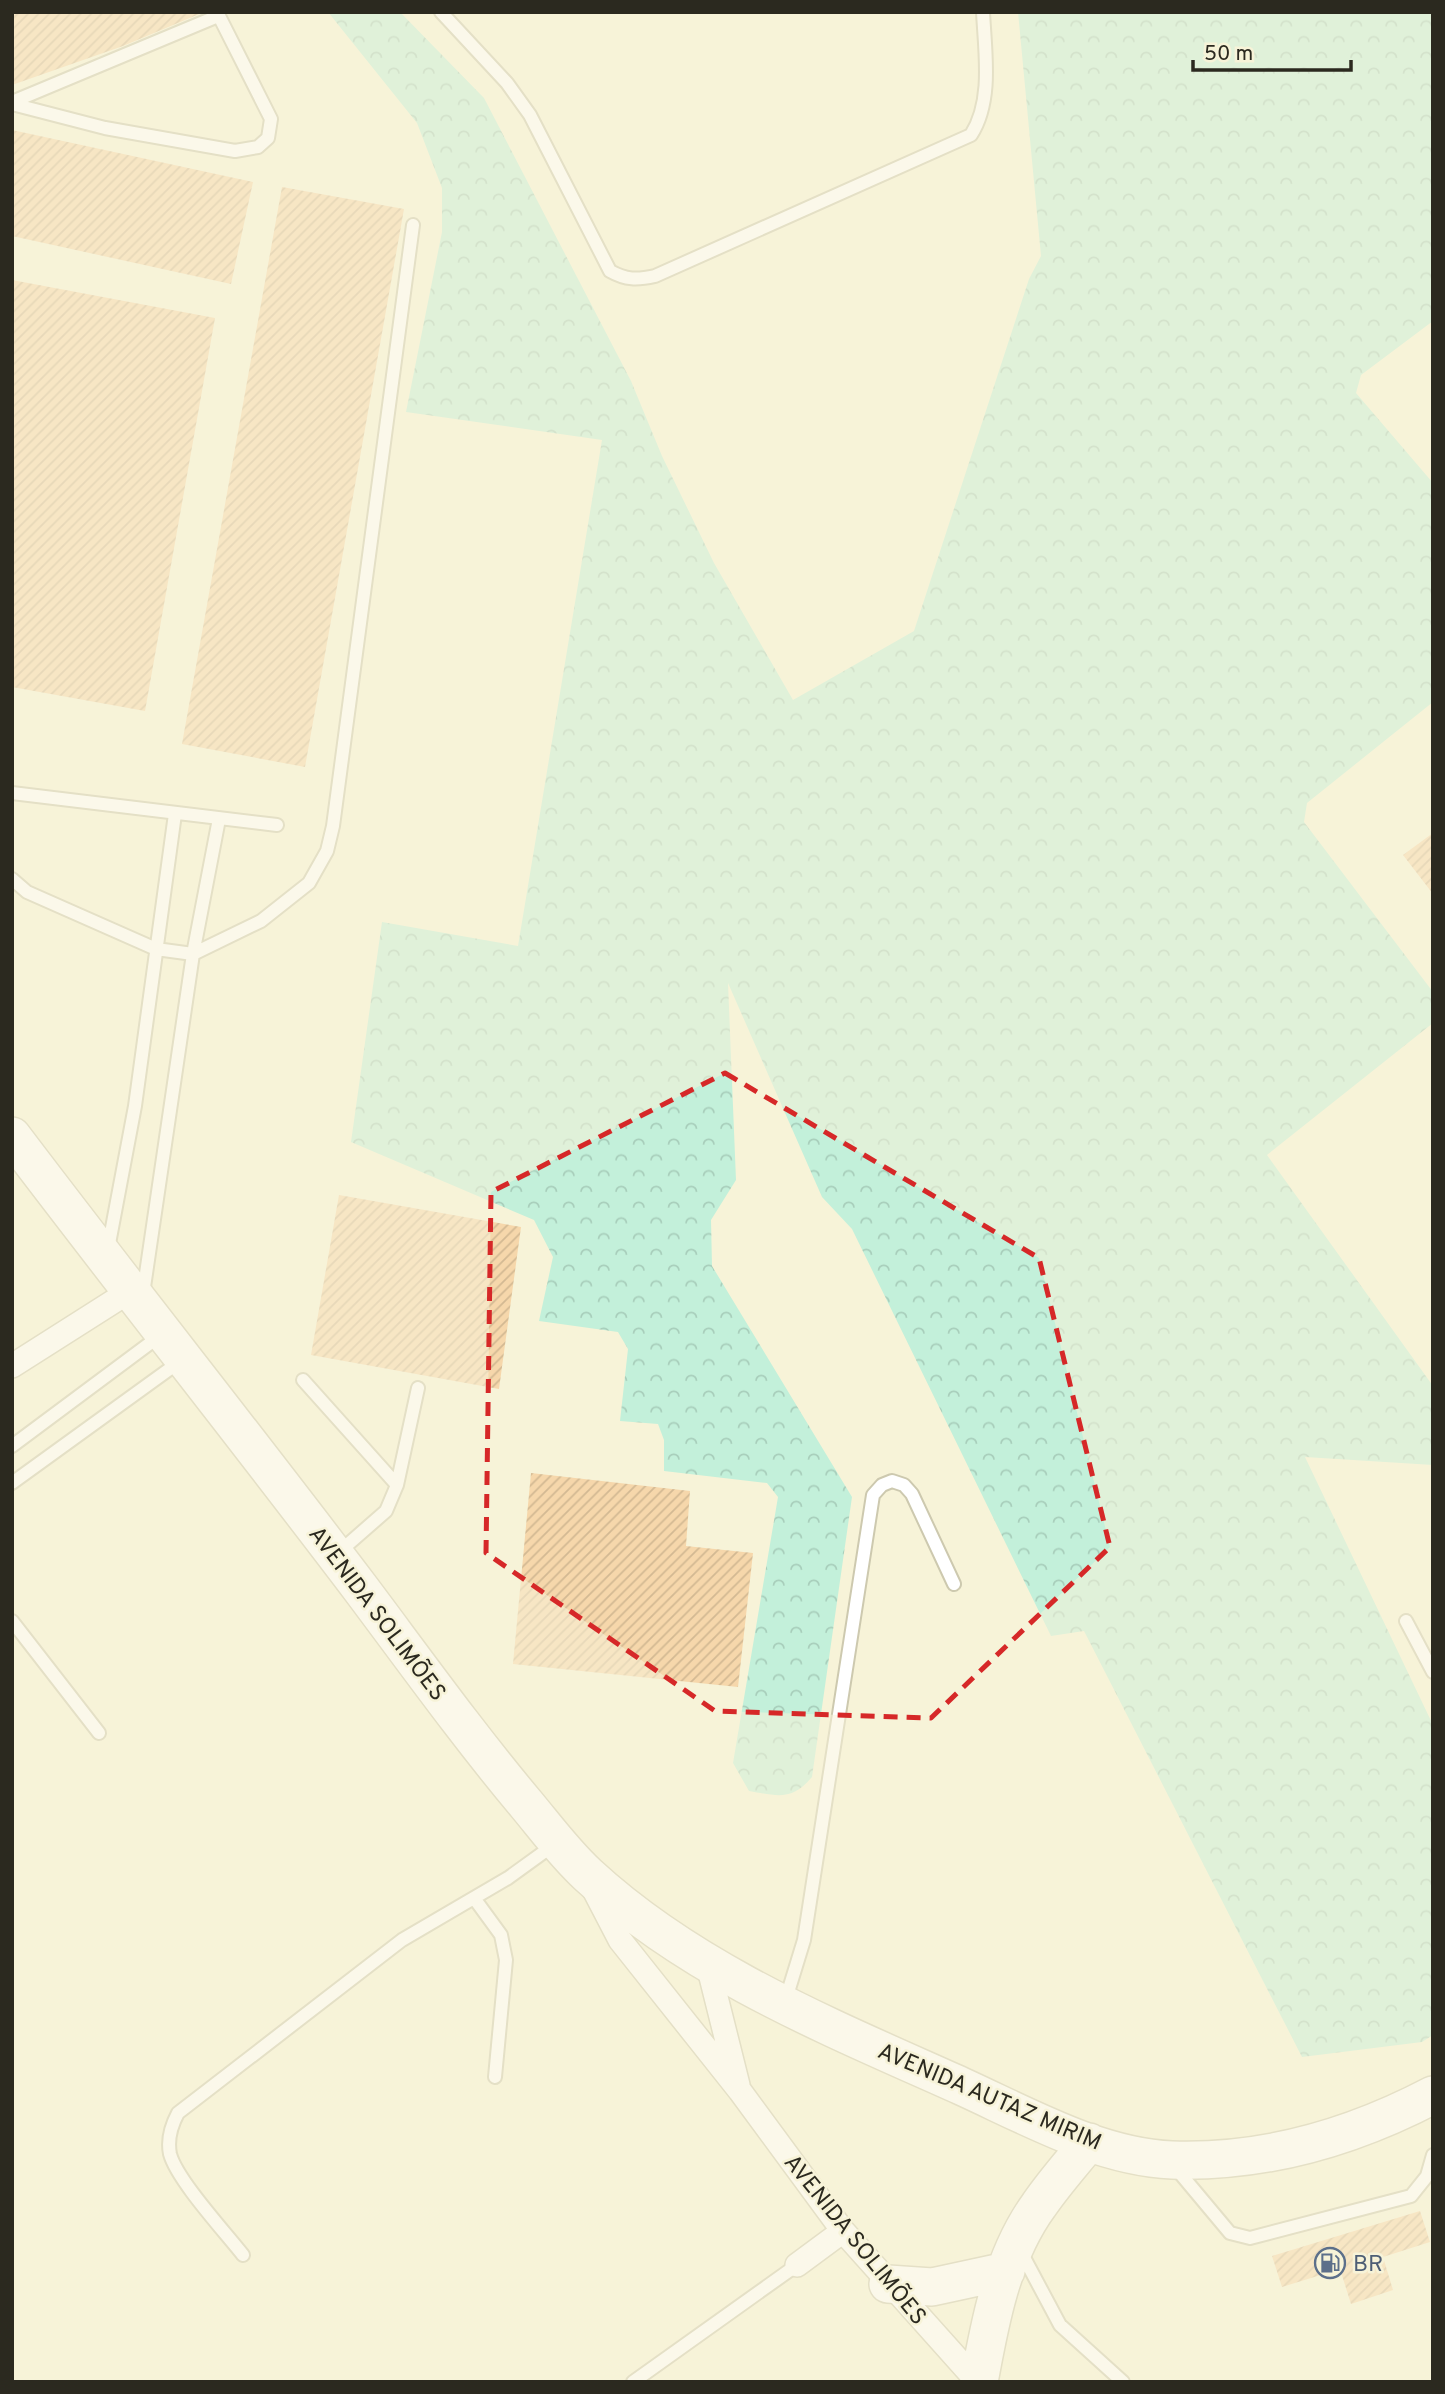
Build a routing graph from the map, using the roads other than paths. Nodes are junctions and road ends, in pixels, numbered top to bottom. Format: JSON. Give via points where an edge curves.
{"nodes":[{"id":1,"x":441,"y":12,"type":"edge"},
{"id":2,"x":982,"y":12,"type":"edge"},
{"id":3,"x":217,"y":14,"type":"edge"},
{"id":4,"x":12,"y":103,"type":"edge"},
{"id":5,"x":413,"y":225,"type":"dead end"},
{"id":6,"x":12,"y":793,"type":"edge"},
{"id":7,"x":175,"y":814,"type":"junction"},
{"id":8,"x":219,"y":819,"type":"junction"},
{"id":9,"x":277,"y":825,"type":"dead end"},
{"id":10,"x":12,"y":879,"type":"edge"},
{"id":11,"x":156,"y":949,"type":"junction"},
{"id":12,"x":193,"y":954,"type":"junction"},
{"id":13,"x":12,"y":1136,"type":"edge"},
{"id":14,"x":106,"y":1259,"type":"junction"},
{"id":15,"x":136,"y":1298,"type":"junction"},
{"id":16,"x":173,"y":1346,"type":"junction"},
{"id":17,"x":12,"y":1366,"type":"edge"},
{"id":18,"x":303,"y":1380,"type":"dead end"},
{"id":19,"x":418,"y":1388,"type":"dead end"},
{"id":20,"x":12,"y":1446,"type":"edge"},
{"id":21,"x":12,"y":1483,"type":"edge"},
{"id":22,"x":397,"y":1485,"type":"junction"},
{"id":23,"x":335,"y":1555,"type":"junction"},
{"id":24,"x":954,"y":1584,"type":"dead end"},
{"id":25,"x":12,"y":1621,"type":"edge"},
{"id":26,"x":1406,"y":1621,"type":"dead end"},
{"id":27,"x":1433,"y":1672,"type":"edge"},
{"id":28,"x":99,"y":1733,"type":"dead end"},
{"id":29,"x":558,"y":1842,"type":"junction"},
{"id":30,"x":585,"y":1873,"type":"junction"},
{"id":31,"x":474,"y":1898,"type":"junction"},
{"id":32,"x":708,"y":1965,"type":"junction"},
{"id":33,"x":785,"y":2003,"type":"junction"},
{"id":34,"x":495,"y":2077,"type":"dead end"},
{"id":35,"x":740,"y":2091,"type":"junction"},
{"id":36,"x":1433,"y":2095,"type":"edge"},
{"id":37,"x":1089,"y":2142,"type":"junction"},
{"id":38,"x":1433,"y":2155,"type":"edge"},
{"id":39,"x":1168,"y":2160,"type":"junction"},
{"id":40,"x":843,"y":2231,"type":"junction"},
{"id":41,"x":243,"y":2255,"type":"dead end"},
{"id":42,"x":1011,"y":2257,"type":"junction"},
{"id":43,"x":797,"y":2264,"type":"joint"},
{"id":44,"x":888,"y":2284,"type":"junction"},
{"id":45,"x":633,"y":2382,"type":"edge"},
{"id":46,"x":978,"y":2382,"type":"edge"},
{"id":47,"x":1123,"y":2382,"type":"edge"}],
"edges":[{"from":1,"to":2,"type":"lane","via":[[507,83],[530,115],[610,271],[637,280],[971,135],[985,103]]},
{"from":3,"to":4,"type":"lane"},
{"from":3,"to":4,"type":"lane","via":[[271,118],[268,138],[257,148],[235,151],[105,128]]},
{"from":5,"to":12,"type":"lane","via":[[327,851],[309,883],[261,922]]},
{"from":6,"to":7,"type":"lane"},
{"from":7,"to":8,"type":"lane"},
{"from":7,"to":11,"type":"lane"},
{"from":8,"to":9,"type":"lane"},
{"from":8,"to":12,"type":"lane"},
{"from":10,"to":11,"type":"lane","via":[[27,892]]},
{"from":11,"to":12,"type":"lane"},
{"from":11,"to":14,"type":"lane","via":[[135,1106]]},
{"from":12,"to":15,"type":"lane"},
{"from":13,"to":14,"type":"main road","name":"AVENIDA SOLIMÕES"},
{"from":14,"to":15,"type":"main road","name":"AVENIDA SOLIMÕES"},
{"from":15,"to":16,"type":"main road","name":"AVENIDA SOLIMÕES"},
{"from":15,"to":17,"type":"street"},
{"from":16,"to":20,"type":"lane"},
{"from":16,"to":21,"type":"lane"},
{"from":16,"to":23,"type":"main road","name":"AVENIDA SOLIMÕES"},
{"from":18,"to":22,"type":"lane"},
{"from":19,"to":22,"type":"lane"},
{"from":22,"to":23,"type":"lane","via":[[386,1511]]},
{"from":23,"to":29,"type":"main road","name":"AVENIDA SOLIMÕES","via":[[496,1769]]},
{"from":24,"to":33,"type":"lane","via":[[912,1494],[892,1481],[882,1485],[873,1495],[804,1940]]},
{"from":25,"to":28,"type":"lane"},
{"from":26,"to":27,"type":"lane"},
{"from":29,"to":30,"type":"main road","name":"AVENIDA SOLIMÕES"},
{"from":29,"to":31,"type":"lane"},
{"from":30,"to":32,"type":"main road","name":"AVENIDA AUTAZ MIRIM"},
{"from":30,"to":35,"type":"street","name":"AVENIDA SOLIMÕES","via":[[620,1940]]},
{"from":31,"to":34,"type":"lane","via":[[501,1935],[506,1960]]},
{"from":31,"to":41,"type":"lane","via":[[402,1940],[178,2113],[170,2130],[170,2155]]},
{"from":32,"to":33,"type":"main road","name":"AVENIDA AUTAZ MIRIM"},
{"from":32,"to":35,"type":"street","name":"AVENIDA SOLIMÕES"},
{"from":33,"to":37,"type":"main road","name":"AVENIDA AUTAZ MIRIM"},
{"from":35,"to":40,"type":"street","name":"AVENIDA SOLIMÕES"},
{"from":36,"to":39,"type":"main road","name":"AVENIDA AUTAZ MIRIM","via":[[1319,2143],[1266,2156]]},
{"from":37,"to":39,"type":"main road","name":"AVENIDA AUTAZ MIRIM"},
{"from":37,"to":42,"type":"main road","via":[[1037,2206]]},
{"from":38,"to":39,"type":"lane","via":[[1427,2176],[1411,2196],[1250,2238],[1230,2233]]},
{"from":40,"to":43,"type":"street"},
{"from":40,"to":44,"type":"street","name":"AVENIDA SOLIMÕES"},
{"from":42,"to":44,"type":"main road","via":[[932,2287]]},
{"from":42,"to":46,"type":"main road"},
{"from":42,"to":47,"type":"lane","via":[[1060,2325]]},
{"from":43,"to":45,"type":"lane"},
{"from":44,"to":46,"type":"street","name":"AVENIDA SOLIMÕES"}]}
